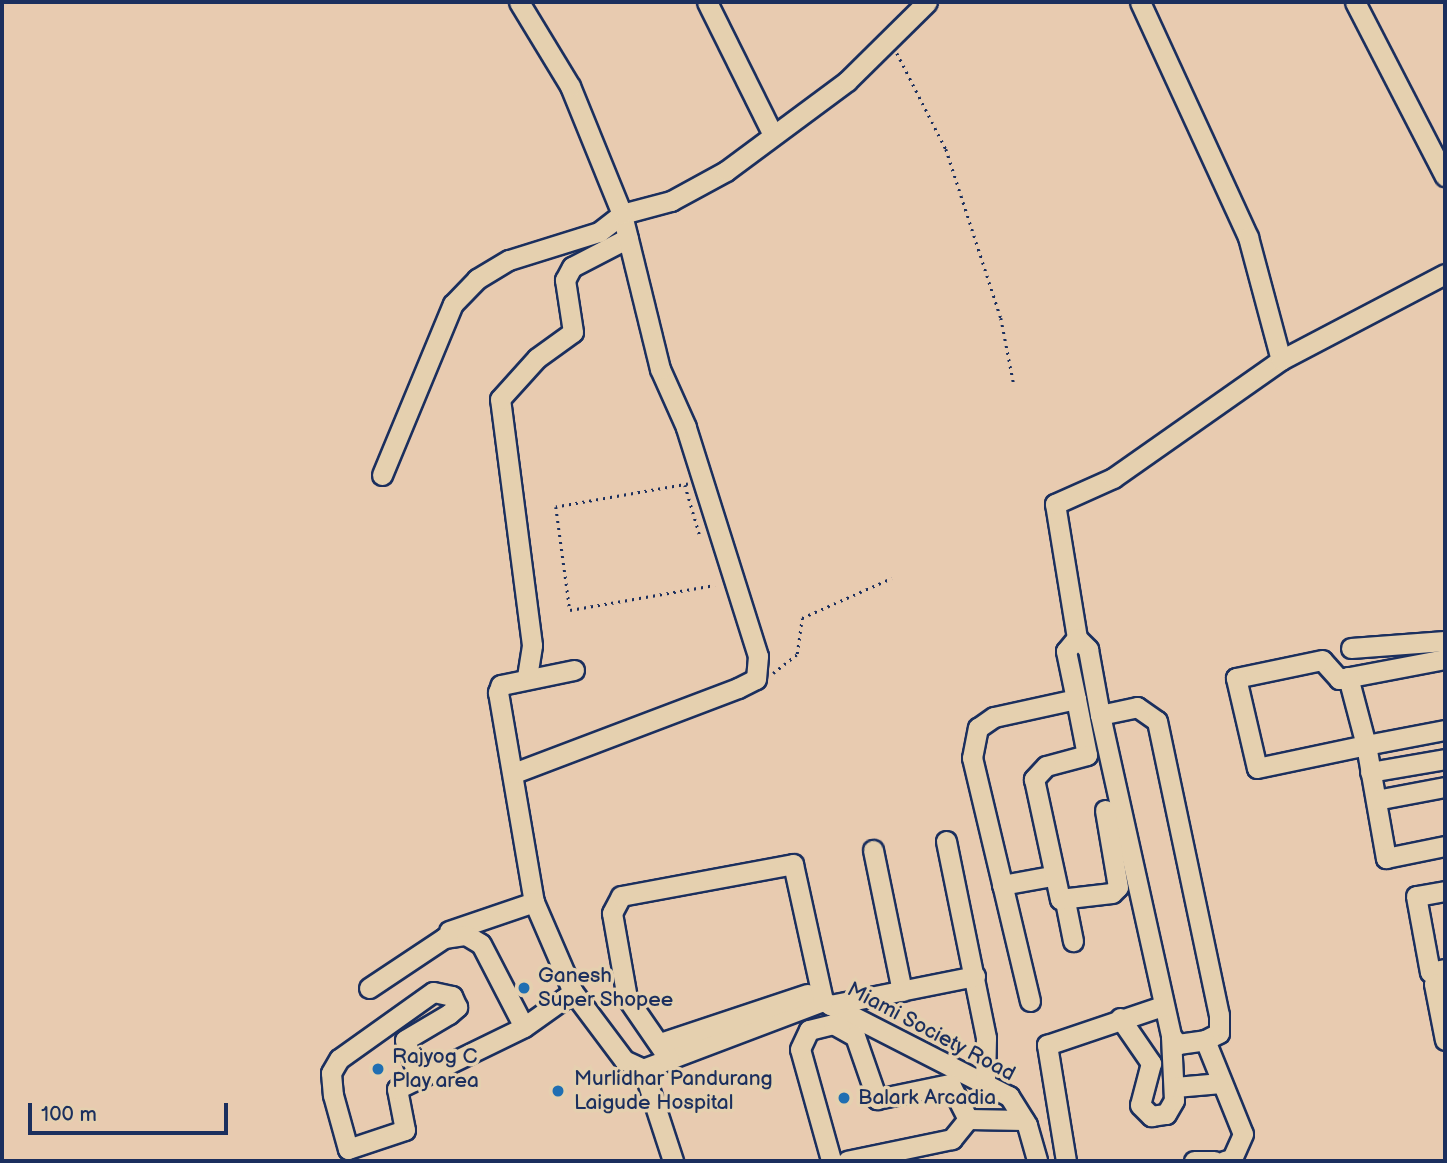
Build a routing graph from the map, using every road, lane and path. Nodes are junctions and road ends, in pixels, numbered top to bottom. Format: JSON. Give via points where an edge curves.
{"nodes":[{"id":1,"x":519,"y":2,"type":"edge"},
{"id":2,"x":707,"y":2,"type":"edge"},
{"id":3,"x":927,"y":2,"type":"edge"},
{"id":4,"x":1140,"y":2,"type":"edge"},
{"id":5,"x":1355,"y":2,"type":"edge"},
{"id":6,"x":891,"y":40,"type":"junction"},
{"id":7,"x":772,"y":133,"type":"junction"},
{"id":8,"x":1445,"y":176,"type":"edge"},
{"id":9,"x":622,"y":214,"type":"junction"},
{"id":10,"x":628,"y":238,"type":"junction"},
{"id":11,"x":1445,"y":274,"type":"edge"},
{"id":12,"x":1280,"y":360,"type":"junction"},
{"id":13,"x":1014,"y":385,"type":"dead end"},
{"id":14,"x":382,"y":475,"type":"dead end"},
{"id":15,"x":693,"y":484,"type":"junction"},
{"id":16,"x":700,"y":536,"type":"dead end"},
{"id":17,"x":892,"y":578,"type":"dead end"},
{"id":18,"x":716,"y":585,"type":"dead end"},
{"id":19,"x":1077,"y":638,"type":"junction"},
{"id":20,"x":1445,"y":641,"type":"edge"},
{"id":21,"x":1351,"y":648,"type":"dead end"},
{"id":22,"x":1445,"y":659,"type":"edge"},
{"id":23,"x":574,"y":670,"type":"dead end"},
{"id":24,"x":527,"y":677,"type":"junction"},
{"id":25,"x":1348,"y":677,"type":"junction"},
{"id":26,"x":756,"y":679,"type":"junction"},
{"id":27,"x":1076,"y":699,"type":"junction"},
{"id":28,"x":1100,"y":716,"type":"junction"},
{"id":29,"x":1445,"y":730,"type":"edge"},
{"id":30,"x":1366,"y":745,"type":"junction"},
{"id":31,"x":1445,"y":759,"type":"edge"},
{"id":32,"x":1370,"y":772,"type":"junction"},
{"id":33,"x":514,"y":773,"type":"junction"},
{"id":34,"x":1445,"y":787,"type":"edge"},
{"id":35,"x":1376,"y":800,"type":"junction"},
{"id":36,"x":1105,"y":810,"type":"dead end"},
{"id":37,"x":946,"y":841,"type":"dead end"},
{"id":38,"x":1445,"y":846,"type":"edge"},
{"id":39,"x":873,"y":850,"type":"dead end"},
{"id":40,"x":1052,"y":876,"type":"junction"},
{"id":41,"x":1002,"y":885,"type":"junction"},
{"id":42,"x":1445,"y":891,"type":"edge"},
{"id":43,"x":1065,"y":901,"type":"junction"},
{"id":44,"x":534,"y":902,"type":"junction"},
{"id":45,"x":432,"y":937,"type":"dead end"},
{"id":46,"x":1073,"y":941,"type":"dead end"},
{"id":47,"x":1445,"y":969,"type":"edge"},
{"id":48,"x":975,"y":976,"type":"junction"},
{"id":49,"x":1445,"y":982,"type":"edge"},
{"id":50,"x":369,"y":988,"type":"dead end"},
{"id":51,"x":902,"y":991,"type":"junction"},
{"id":52,"x":573,"y":992,"type":"junction"},
{"id":53,"x":825,"y":998,"type":"junction"},
{"id":54,"x":1030,"y":1001,"type":"dead end"},
{"id":55,"x":1162,"y":1006,"type":"junction"},
{"id":56,"x":1120,"y":1018,"type":"junction"},
{"id":57,"x":524,"y":1027,"type":"junction"},
{"id":58,"x":1171,"y":1036,"type":"junction"},
{"id":59,"x":1205,"y":1040,"type":"junction"},
{"id":60,"x":1445,"y":1040,"type":"edge"},
{"id":61,"x":666,"y":1051,"type":"junction"},
{"id":62,"x":643,"y":1069,"type":"junction"},
{"id":63,"x":418,"y":1076,"type":"junction"},
{"id":64,"x":985,"y":1083,"type":"junction"},
{"id":65,"x":1221,"y":1083,"type":"junction"},
{"id":66,"x":1175,"y":1087,"type":"junction"},
{"id":67,"x":968,"y":1119,"type":"junction"},
{"id":68,"x":1024,"y":1120,"type":"junction"},
{"id":69,"x":673,"y":1161,"type":"edge"},
{"id":70,"x":836,"y":1161,"type":"edge"},
{"id":71,"x":1037,"y":1161,"type":"edge"},
{"id":72,"x":1066,"y":1161,"type":"edge"},
{"id":73,"x":1194,"y":1161,"type":"edge"},
{"id":74,"x":1214,"y":1161,"type":"edge"},
{"id":75,"x":1224,"y":1161,"type":"edge"}],
"edges":[{"from":1,"to":9,"type":"street","via":[[570,86]]},
{"from":2,"to":7,"type":"street"},
{"from":3,"to":6,"type":"street"},
{"from":4,"to":12,"type":"street","via":[[1248,237]]},
{"from":5,"to":8,"type":"street","via":[[1419,135]]},
{"from":6,"to":7,"type":"street"},
{"from":6,"to":13,"type":"path","via":[[946,149],[1001,318]]},
{"from":7,"to":9,"type":"street","via":[[697,187]]},
{"from":9,"to":10,"type":"street"},
{"from":9,"to":14,"type":"street","via":[[600,232],[509,260],[453,303]]},
{"from":10,"to":15,"type":"street"},
{"from":10,"to":24,"type":"street","via":[[572,267],[565,280],[573,332],[537,358],[500,399],[532,645]]},
{"from":11,"to":12,"type":"street"},
{"from":12,"to":19,"type":"street","via":[[1113,478],[1055,504]]},
{"from":15,"to":16,"type":"path"},
{"from":15,"to":18,"type":"path","via":[[556,507],[570,610]]},
{"from":15,"to":26,"type":"street","via":[[724,548],[751,626]]},
{"from":17,"to":26,"type":"path","via":[[802,618],[797,654],[785,669]]},
{"from":19,"to":27,"type":"street","via":[[1066,650]]},
{"from":19,"to":28,"type":"street","via":[[1088,649]]},
{"from":20,"to":21,"type":"street"},
{"from":22,"to":25,"type":"street"},
{"from":23,"to":24,"type":"street"},
{"from":24,"to":33,"type":"street","via":[[498,692]]},
{"from":25,"to":30,"type":"street"},
{"from":25,"to":30,"type":"street","via":[[1339,679],[1322,660],[1236,678],[1257,768]]},
{"from":26,"to":33,"type":"street","via":[[657,724]]},
{"from":27,"to":40,"type":"street","via":[[1087,755],[1046,766],[1034,779]]},
{"from":27,"to":41,"type":"street","via":[[994,718],[974,736],[972,758]]},
{"from":28,"to":55,"type":"street"},
{"from":28,"to":59,"type":"street","via":[[1137,707],[1157,721],[1219,1015],[1219,1033]]},
{"from":29,"to":30,"type":"street"},
{"from":30,"to":32,"type":"street"},
{"from":31,"to":32,"type":"street"},
{"from":32,"to":35,"type":"street"},
{"from":33,"to":44,"type":"street"},
{"from":34,"to":35,"type":"street"},
{"from":35,"to":38,"type":"street","via":[[1386,858]]},
{"from":36,"to":43,"type":"street","via":[[1118,887]]},
{"from":37,"to":48,"type":"street"},
{"from":39,"to":51,"type":"street"},
{"from":40,"to":41,"type":"street"},
{"from":40,"to":43,"type":"street"},
{"from":41,"to":54,"type":"street"},
{"from":42,"to":47,"type":"street","via":[[1416,896],[1430,972]]},
{"from":43,"to":46,"type":"street"},
{"from":44,"to":45,"type":"street"},
{"from":44,"to":52,"type":"street"},
{"from":48,"to":51,"type":"street"},
{"from":48,"to":64,"type":"street","via":[[986,1038]]},
{"from":49,"to":60,"type":"street","via":[[1434,984]]},
{"from":50,"to":57,"type":"street","via":[[444,938],[466,935],[481,944]]},
{"from":51,"to":53,"type":"street"},
{"from":52,"to":57,"type":"street"},
{"from":52,"to":62,"type":"street","via":[[624,1060]]},
{"from":53,"to":61,"type":"street","name":"Miami Society Road"},
{"from":53,"to":61,"type":"street","via":[[793,864],[621,896],[612,913],[627,998]]},
{"from":53,"to":64,"type":"street","name":"Miami Society Road"},
{"from":55,"to":56,"type":"street"},
{"from":55,"to":58,"type":"street"},
{"from":56,"to":66,"type":"street","via":[[1154,1071],[1140,1092],[1143,1112],[1166,1114]]},
{"from":56,"to":72,"type":"street","via":[[1047,1045]]},
{"from":57,"to":63,"type":"street"},
{"from":58,"to":59,"type":"street","via":[[1178,1044]]},
{"from":58,"to":66,"type":"street"},
{"from":59,"to":65,"type":"street"},
{"from":61,"to":62,"type":"street","name":"Miami Society Road"},
{"from":62,"to":69,"type":"street"},
{"from":63,"to":63,"type":"street","via":[[396,1096],[405,1130],[348,1149],[333,1095],[331,1073],[339,1059],[433,992],[452,996],[457,1007],[405,1040]]},
{"from":64,"to":68,"type":"street","name":"Miami Society Road","via":[[1009,1096]]},
{"from":65,"to":66,"type":"street"},
{"from":65,"to":75,"type":"street","via":[[1242,1134],[1232,1159]]},
{"from":67,"to":68,"type":"street"},
{"from":67,"to":70,"type":"street","via":[[952,1139]]},
{"from":67,"to":70,"type":"street","via":[[950,1084],[877,1099],[855,1036],[833,1024],[809,1030],[800,1049],[821,1130]]},
{"from":68,"to":71,"type":"street","name":"Miami Society Road"},
{"from":73,"to":74,"type":"street"}]}
